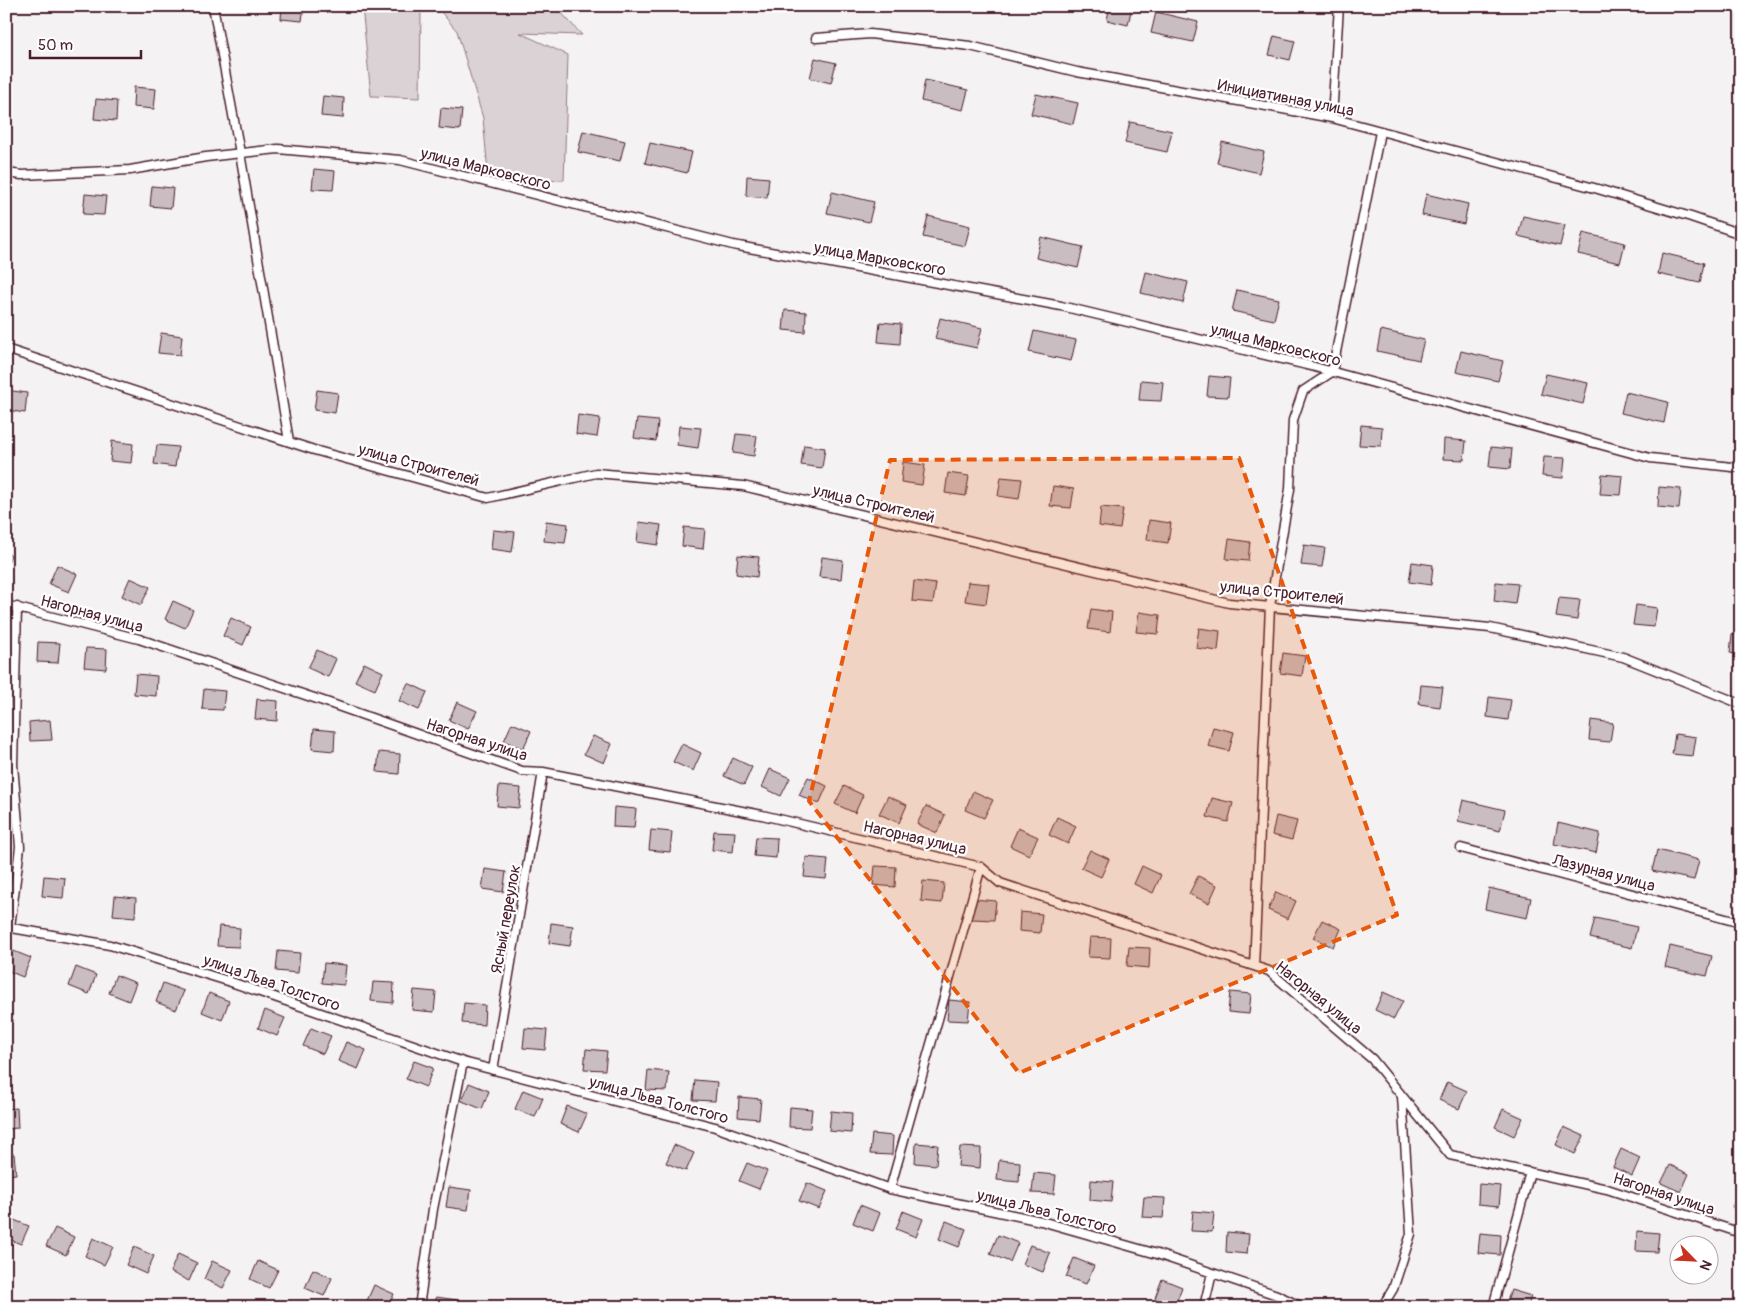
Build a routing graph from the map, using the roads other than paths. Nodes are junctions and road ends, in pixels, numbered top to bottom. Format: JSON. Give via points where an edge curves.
{"nodes":[{"id":1,"x":213,"y":6,"type":"edge"},
{"id":2,"x":1339,"y":6,"type":"edge"},
{"id":3,"x":816,"y":38,"type":"dead end"},
{"id":4,"x":1332,"y":118,"type":"junction"},
{"id":5,"x":1380,"y":132,"type":"junction"},
{"id":6,"x":240,"y":153,"type":"junction"},
{"id":7,"x":6,"y":173,"type":"edge"},
{"id":8,"x":1741,"y":234,"type":"edge"},
{"id":9,"x":6,"y":348,"type":"edge"},
{"id":10,"x":1332,"y":372,"type":"junction"},
{"id":11,"x":288,"y":441,"type":"junction"},
{"id":12,"x":1741,"y":468,"type":"edge"},
{"id":13,"x":6,"y":605,"type":"edge"},
{"id":14,"x":1270,"y":606,"type":"junction"},
{"id":15,"x":17,"y":608,"type":"junction"},
{"id":16,"x":1741,"y":704,"type":"edge"},
{"id":17,"x":544,"y":772,"type":"junction"},
{"id":18,"x":1460,"y":848,"type":"dead end"},
{"id":19,"x":981,"y":867,"type":"junction"},
{"id":20,"x":1741,"y":923,"type":"edge"},
{"id":21,"x":8,"y":927,"type":"edge"},
{"id":22,"x":6,"y":935,"type":"edge"},
{"id":23,"x":1254,"y":966,"type":"junction"},
{"id":24,"x":463,"y":1062,"type":"junction"},
{"id":25,"x":493,"y":1070,"type":"junction"},
{"id":26,"x":1402,"y":1096,"type":"junction"},
{"id":27,"x":1530,"y":1172,"type":"junction"},
{"id":28,"x":890,"y":1188,"type":"junction"},
{"id":29,"x":1741,"y":1233,"type":"edge"},
{"id":30,"x":1212,"y":1272,"type":"junction"},
{"id":31,"x":419,"y":1307,"type":"edge"},
{"id":32,"x":1204,"y":1307,"type":"edge"},
{"id":33,"x":1302,"y":1307,"type":"edge"},
{"id":34,"x":1382,"y":1307,"type":"edge"},
{"id":35,"x":1493,"y":1307,"type":"edge"}],
"edges":[{"from":1,"to":6,"type":"lane"},
{"from":2,"to":4,"type":"lane"},
{"from":3,"to":4,"type":"lane","name":"Инициативная улица","via":[[870,34],[970,46],[1077,72]]},
{"from":4,"to":5,"type":"lane","name":"Инициативная улица"},
{"from":5,"to":8,"type":"lane","name":"Инициативная улица","via":[[1598,189]]},
{"from":5,"to":10,"type":"lane"},
{"from":6,"to":7,"type":"lane","name":"улица Марковского","via":[[130,170]]},
{"from":6,"to":10,"type":"lane","name":"улица Марковского","via":[[278,149],[400,160],[734,245],[1061,306]]},
{"from":6,"to":11,"type":"lane"},
{"from":9,"to":11,"type":"lane","name":"улица Строителей"},
{"from":10,"to":12,"type":"lane","name":"улица Марковского","via":[[1650,458]]},
{"from":10,"to":14,"type":"lane","via":[[1303,391],[1293,420],[1290,489]]},
{"from":11,"to":14,"type":"lane","name":"улица Строителей","via":[[488,498],[596,473],[743,486],[1229,602]]},
{"from":13,"to":15,"type":"lane","name":"Нагорная улица"},
{"from":14,"to":16,"type":"lane","name":"улица Строителей","via":[[1490,628],[1622,658]]},
{"from":14,"to":23,"type":"lane"},
{"from":15,"to":17,"type":"lane","name":"Нагорная улица","via":[[138,639],[522,771]]},
{"from":15,"to":21,"type":"lane","via":[[13,765],[20,846]]},
{"from":17,"to":19,"type":"lane","name":"Нагорная улица","via":[[762,816]]},
{"from":17,"to":25,"type":"lane","name":"Ясный переулок"},
{"from":18,"to":20,"type":"lane","name":"Лазурная улица"},
{"from":19,"to":23,"type":"lane","name":"Нагорная улица","via":[[1000,883]]},
{"from":19,"to":28,"type":"lane"},
{"from":21,"to":22,"type":"lane"},
{"from":21,"to":24,"type":"lane","name":"улица Льва Толстого","via":[[110,945],[228,981]]},
{"from":23,"to":26,"type":"lane","name":"Нагорная улица","via":[[1269,971],[1372,1058]]},
{"from":24,"to":25,"type":"lane","name":"улица Льва Толстого"},
{"from":24,"to":31,"type":"lane","via":[[433,1209]]},
{"from":25,"to":28,"type":"lane","name":"улица Льва Толстого","via":[[716,1127]]},
{"from":26,"to":27,"type":"lane","name":"Нагорная улица","via":[[1450,1155]]},
{"from":26,"to":34,"type":"lane","via":[[1411,1234],[1393,1289]]},
{"from":27,"to":29,"type":"lane","name":"Нагорная улица","via":[[1606,1189]]},
{"from":27,"to":35,"type":"lane"},
{"from":28,"to":30,"type":"lane","name":"улица Льва Толстого","via":[[1041,1221]]},
{"from":30,"to":32,"type":"lane"},
{"from":30,"to":33,"type":"lane","name":"улица Льва Толстого"}]}
